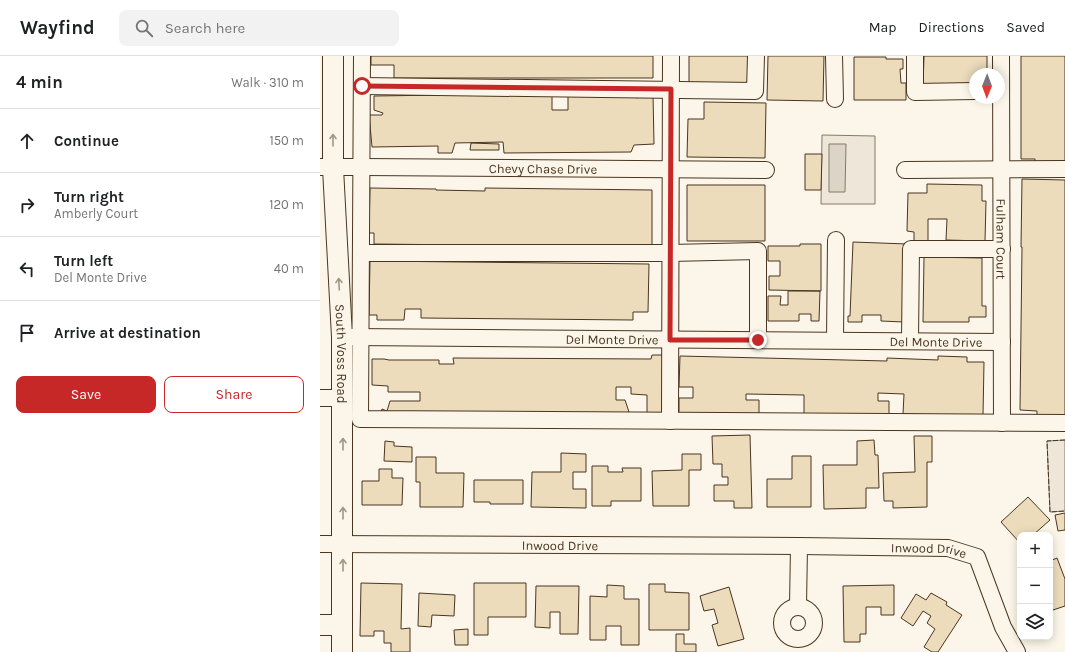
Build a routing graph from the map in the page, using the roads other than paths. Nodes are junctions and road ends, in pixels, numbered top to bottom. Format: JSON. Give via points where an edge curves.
{"nodes":[{"id":1,"x":333,"y":56,"type":"edge"},
{"id":2,"x":362,"y":56,"type":"edge"},
{"id":3,"x":671,"y":56,"type":"edge"},
{"id":4,"x":756,"y":56,"type":"edge"},
{"id":5,"x":834,"y":56,"type":"edge"},
{"id":6,"x":915,"y":56,"type":"edge"},
{"id":7,"x":1001,"y":56,"type":"edge"},
{"id":8,"x":1001,"y":68,"type":"edge"},
{"id":9,"x":362,"y":86,"type":"junction"},
{"id":10,"x":671,"y":89,"type":"junction"},
{"id":11,"x":969,"y":92,"type":"edge"},
{"id":12,"x":835,"y":98,"type":"dead end"},
{"id":13,"x":1000,"y":104,"type":"edge"},
{"id":14,"x":362,"y":166,"type":"junction"},
{"id":15,"x":326,"y":168,"type":"edge"},
{"id":16,"x":671,"y":169,"type":"junction"},
{"id":17,"x":1002,"y":169,"type":"junction"},
{"id":18,"x":1065,"y":169,"type":"edge"},
{"id":19,"x":766,"y":170,"type":"dead end"},
{"id":20,"x":905,"y":170,"type":"dead end"},
{"id":21,"x":836,"y":240,"type":"dead end"},
{"id":22,"x":1002,"y":249,"type":"junction"},
{"id":23,"x":361,"y":253,"type":"junction"},
{"id":24,"x":670,"y":253,"type":"junction"},
{"id":25,"x":352,"y":337,"type":"junction"},
{"id":26,"x":670,"y":340,"type":"junction"},
{"id":27,"x":758,"y":340,"type":"junction"},
{"id":28,"x":835,"y":340,"type":"junction"},
{"id":29,"x":910,"y":341,"type":"junction"},
{"id":30,"x":1002,"y":342,"type":"junction"},
{"id":31,"x":320,"y":398,"type":"edge"},
{"id":32,"x":343,"y":398,"type":"junction"},
{"id":33,"x":670,"y":421,"type":"junction"},
{"id":34,"x":1002,"y":423,"type":"junction"},
{"id":35,"x":1065,"y":423,"type":"edge"},
{"id":36,"x":320,"y":544,"type":"edge"},
{"id":37,"x":343,"y":544,"type":"junction"},
{"id":38,"x":799,"y":546,"type":"junction"},
{"id":39,"x":798,"y":606,"type":"dead end"},
{"id":40,"x":320,"y":625,"type":"edge"},
{"id":41,"x":342,"y":625,"type":"junction"},
{"id":42,"x":342,"y":652,"type":"edge"},
{"id":43,"x":1017,"y":652,"type":"edge"}],
"edges":[{"from":15,"to":1,"type":"main road","name":"South Voss Road","one_way":true},
{"from":2,"to":9,"type":"street"},
{"from":3,"to":10,"type":"street"},
{"from":4,"to":10,"type":"street","via":[[755,91]]},
{"from":5,"to":12,"type":"street"},
{"from":6,"to":11,"type":"street","via":[[916,92]]},
{"from":7,"to":8,"type":"street","name":"Fulham Court"},
{"from":9,"to":10,"type":"street"},
{"from":9,"to":14,"type":"street"},
{"from":10,"to":16,"type":"street"},
{"from":13,"to":17,"type":"street","name":"Fulham Court"},
{"from":14,"to":15,"type":"street","name":"Chevy Chase Drive"},
{"from":14,"to":16,"type":"street","name":"Chevy Chase Drive"},
{"from":14,"to":23,"type":"street"},
{"from":25,"to":15,"type":"main road","name":"South Voss Road","one_way":true},
{"from":16,"to":19,"type":"street","name":"Chevy Chase Drive"},
{"from":16,"to":24,"type":"street"},
{"from":17,"to":18,"type":"street"},
{"from":17,"to":20,"type":"street"},
{"from":17,"to":22,"type":"street","name":"Fulham Court"},
{"from":21,"to":28,"type":"street"},
{"from":22,"to":29,"type":"street","via":[[911,249]]},
{"from":22,"to":30,"type":"street","name":"Fulham Court"},
{"from":23,"to":24,"type":"street"},
{"from":23,"to":25,"type":"street"},
{"from":24,"to":26,"type":"street"},
{"from":24,"to":27,"type":"street","via":[[758,251]]},
{"from":25,"to":26,"type":"street","name":"Del Monte Drive"},
{"from":25,"to":32,"type":"main road","name":"South Voss Road"},
{"from":25,"to":33,"type":"street","via":[[360,419]]},
{"from":26,"to":27,"type":"street","name":"Del Monte Drive"},
{"from":26,"to":33,"type":"street"},
{"from":27,"to":28,"type":"street","name":"Del Monte Drive"},
{"from":28,"to":29,"type":"street","name":"Del Monte Drive"},
{"from":29,"to":30,"type":"street","name":"Del Monte Drive"},
{"from":30,"to":34,"type":"street","name":"Fulham Court"},
{"from":31,"to":32,"type":"street"},
{"from":37,"to":32,"type":"main road","name":"South Voss Road","one_way":true},
{"from":33,"to":34,"type":"street"},
{"from":34,"to":35,"type":"street"},
{"from":36,"to":37,"type":"street","name":"Inwood Drive"},
{"from":37,"to":38,"type":"street","name":"Inwood Drive"},
{"from":41,"to":37,"type":"main road","name":"South Voss Road","one_way":true},
{"from":38,"to":39,"type":"street"},
{"from":38,"to":43,"type":"street","name":"Inwood Drive","via":[[948,548],[977,556],[1003,627]]},
{"from":40,"to":41,"type":"main road"},
{"from":41,"to":42,"type":"main road","name":"South Voss Road"}]}
